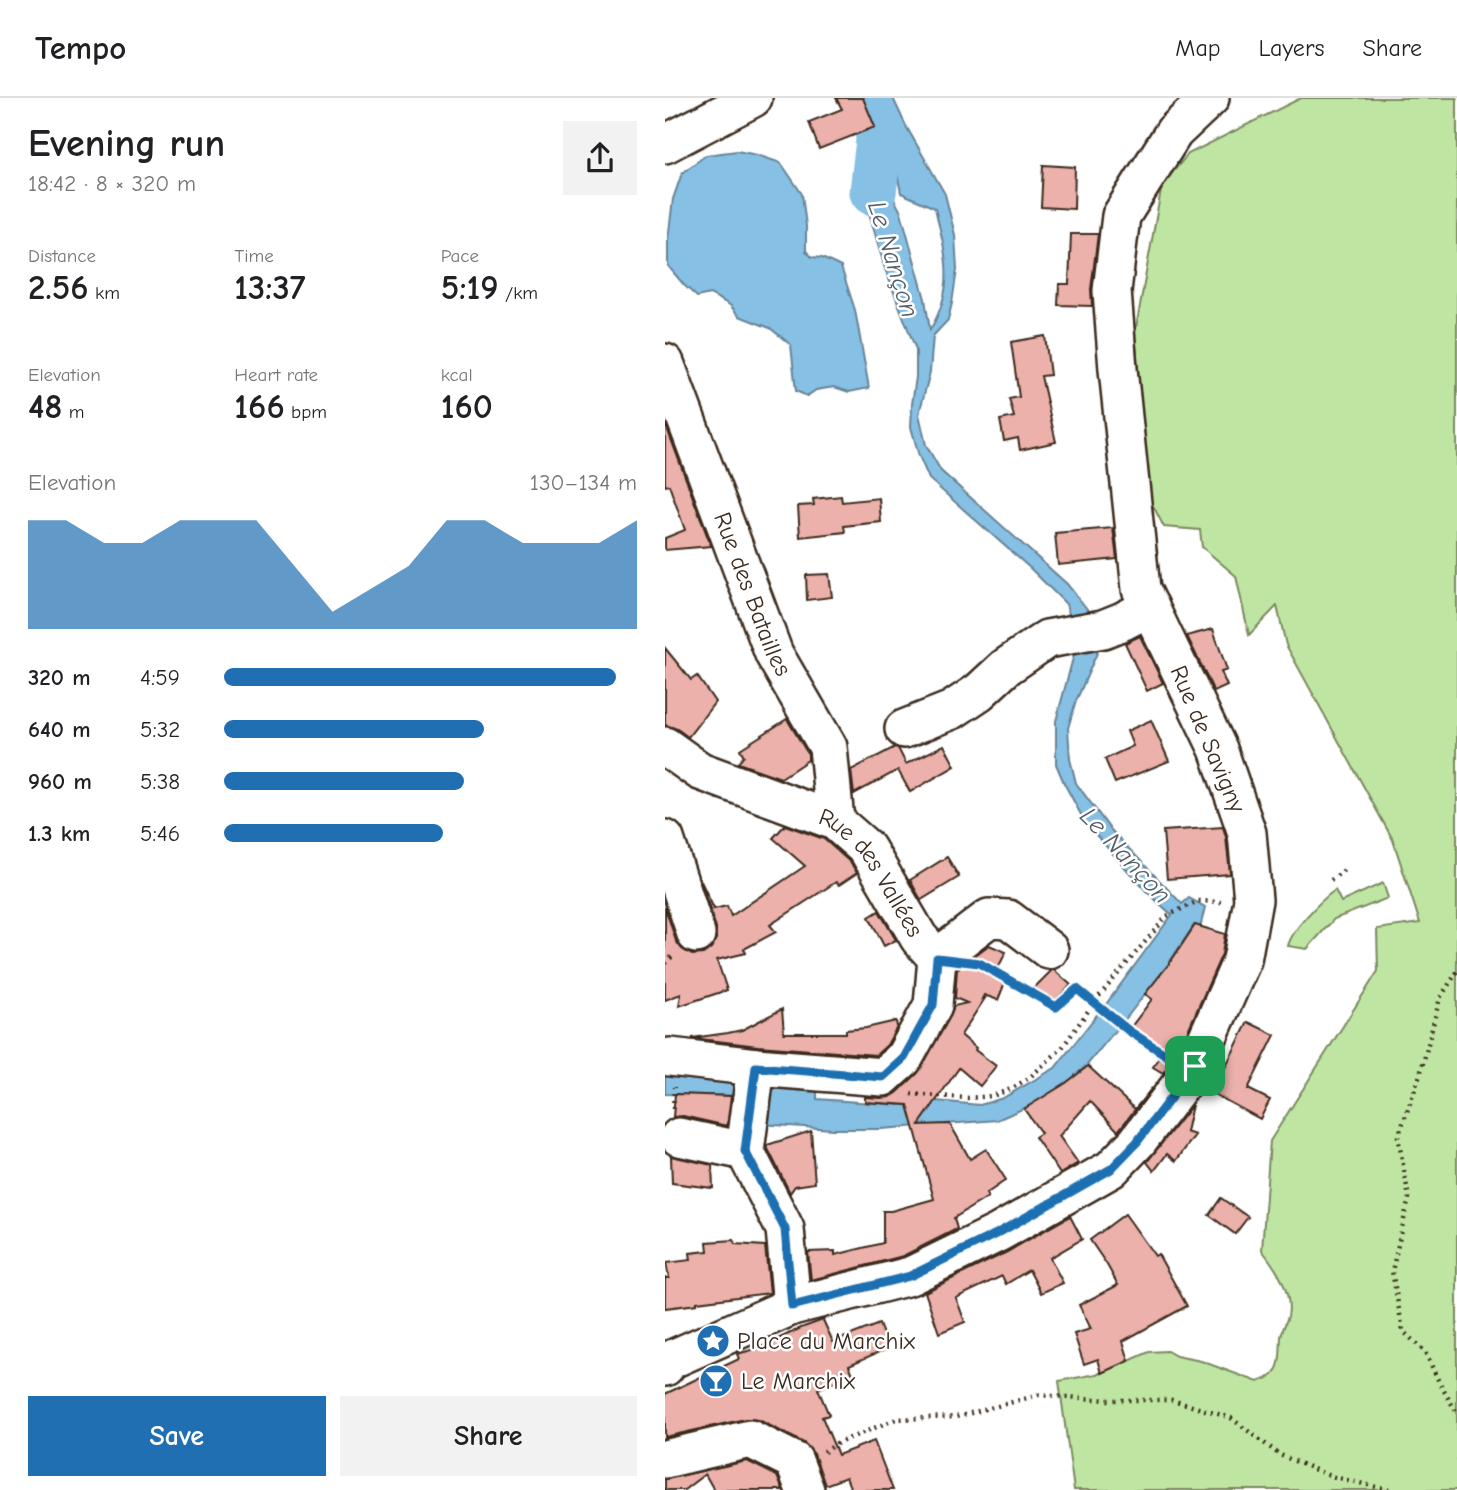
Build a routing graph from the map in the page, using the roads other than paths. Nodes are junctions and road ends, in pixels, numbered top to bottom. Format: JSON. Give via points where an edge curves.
{"nodes":[{"id":1,"x":753,"y":98,"type":"edge"},
{"id":2,"x":1210,"y":98,"type":"edge"},
{"id":3,"x":665,"y":144,"type":"edge"},
{"id":4,"x":665,"y":363,"type":"edge"},
{"id":5,"x":1150,"y":607,"type":"junction"},
{"id":6,"x":904,"y":729,"type":"dead end"},
{"id":7,"x":665,"y":747,"type":"edge"},
{"id":8,"x":835,"y":821,"type":"junction"},
{"id":9,"x":665,"y":839,"type":"edge"},
{"id":10,"x":695,"y":934,"type":"dead end"},
{"id":11,"x":1049,"y":950,"type":"dead end"},
{"id":12,"x":937,"y":958,"type":"junction"},
{"id":13,"x":672,"y":1070,"type":"road end"},
{"id":14,"x":755,"y":1073,"type":"junction"},
{"id":15,"x":676,"y":1126,"type":"road end"},
{"id":16,"x":747,"y":1141,"type":"junction"},
{"id":17,"x":799,"y":1305,"type":"junction"},
{"id":18,"x":665,"y":1367,"type":"edge"},
{"id":19,"x":665,"y":1459,"type":"edge"},
{"id":20,"x":801,"y":1480,"type":"edge"}],
"edges":[{"from":1,"to":3,"type":"street"},
{"from":2,"to":5,"type":"street","name":"Rue de Savigny","via":[[1174,132],[1121,216],[1112,291],[1141,589]]},
{"from":4,"to":8,"type":"street","name":"Rue des Batailles","via":[[774,654],[828,747]]},
{"from":5,"to":6,"type":"street","via":[[1123,621],[1047,639],[952,710]]},
{"from":5,"to":17,"type":"street","name":"Rue de Savigny","via":[[1218,749],[1247,833],[1253,900],[1242,960],[1195,1066],[1111,1169],[910,1276]]},
{"from":7,"to":8,"type":"street","name":"Rue des Vallées","via":[[700,771]]},
{"from":8,"to":12,"type":"street","name":"Rue des Vallées","via":[[867,849],[919,938]]},
{"from":9,"to":10,"type":"street"},
{"from":11,"to":12,"type":"street","via":[[1008,919],[989,918]]},
{"from":12,"to":14,"type":"street","name":"Rue des Vallées","via":[[933,1005],[904,1058],[883,1077]]},
{"from":13,"to":14,"type":"street"},
{"from":14,"to":16,"type":"street"},
{"from":15,"to":16,"type":"street"},
{"from":16,"to":17,"type":"street","via":[[785,1229]]},
{"from":17,"to":18,"type":"street","via":[[670,1360]]},
{"from":19,"to":20,"type":"street","via":[[750,1439],[794,1461]]}]}
